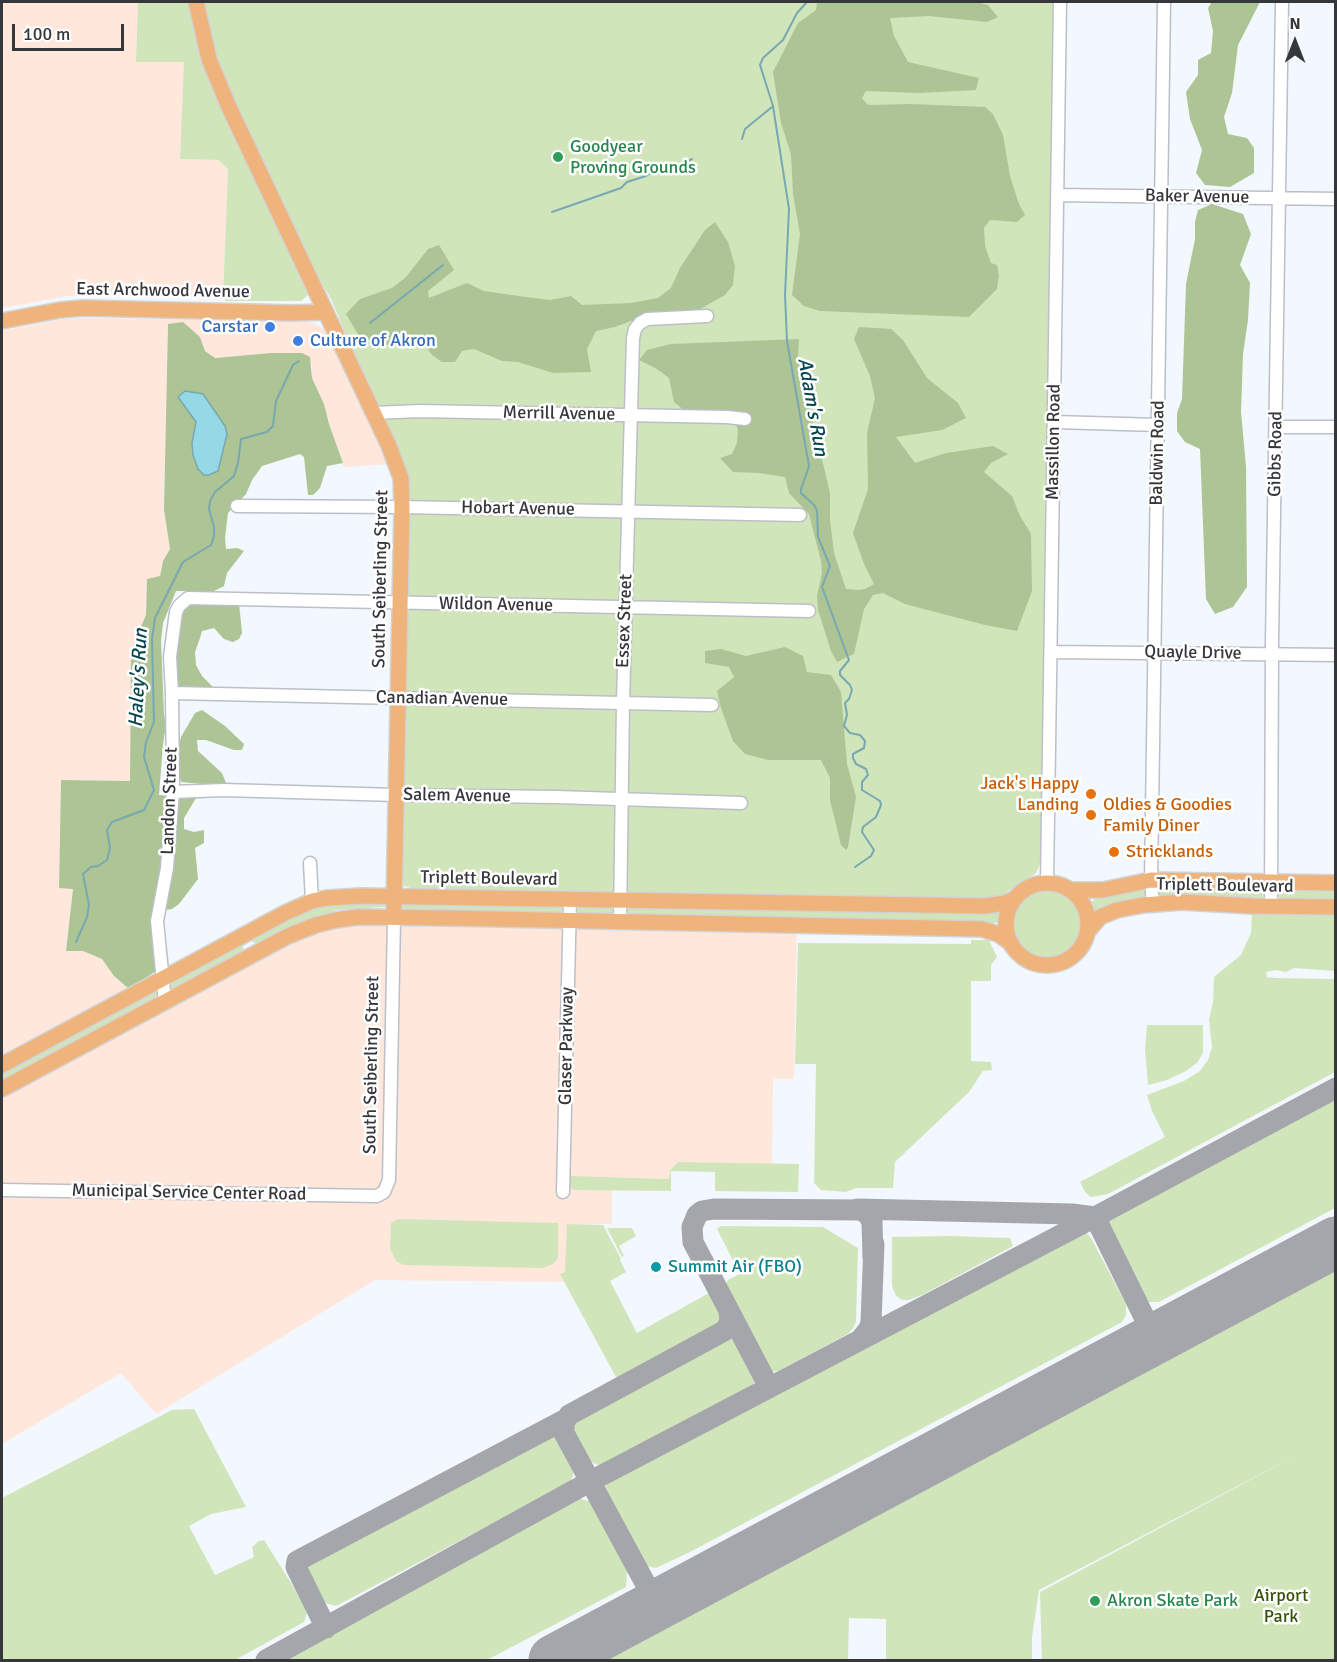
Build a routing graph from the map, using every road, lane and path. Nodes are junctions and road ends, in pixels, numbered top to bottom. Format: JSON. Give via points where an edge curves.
{"nodes":[{"id":1,"x":196,"y":2,"type":"edge"},
{"id":2,"x":1060,"y":2,"type":"edge"},
{"id":3,"x":1164,"y":2,"type":"edge"},
{"id":4,"x":1282,"y":2,"type":"edge"},
{"id":5,"x":1058,"y":195,"type":"junction"},
{"id":6,"x":1161,"y":196,"type":"junction"},
{"id":7,"x":1278,"y":198,"type":"junction"},
{"id":8,"x":1335,"y":199,"type":"edge"},
{"id":9,"x":326,"y":312,"type":"junction"},
{"id":10,"x":707,"y":316,"type":"dead end"},
{"id":11,"x":2,"y":321,"type":"edge"},
{"id":12,"x":373,"y":413,"type":"junction"},
{"id":13,"x":631,"y":415,"type":"junction"},
{"id":14,"x":745,"y":419,"type":"dead end"},
{"id":15,"x":1054,"y":422,"type":"junction"},
{"id":16,"x":1158,"y":425,"type":"junction"},
{"id":17,"x":1277,"y":427,"type":"junction"},
{"id":18,"x":1335,"y":427,"type":"edge"},
{"id":19,"x":237,"y":506,"type":"dead end"},
{"id":20,"x":402,"y":507,"type":"junction"},
{"id":21,"x":627,"y":512,"type":"junction"},
{"id":22,"x":800,"y":515,"type":"dead end"},
{"id":23,"x":184,"y":601,"type":"joint"},
{"id":24,"x":400,"y":603,"type":"junction"},
{"id":25,"x":625,"y":607,"type":"junction"},
{"id":26,"x":809,"y":611,"type":"dead end"},
{"id":27,"x":1051,"y":652,"type":"junction"},
{"id":28,"x":1155,"y":653,"type":"junction"},
{"id":29,"x":1272,"y":654,"type":"junction"},
{"id":30,"x":1335,"y":655,"type":"edge"},
{"id":31,"x":172,"y":693,"type":"junction"},
{"id":32,"x":398,"y":699,"type":"junction"},
{"id":33,"x":623,"y":703,"type":"junction"},
{"id":34,"x":712,"y":705,"type":"dead end"},
{"id":35,"x":173,"y":792,"type":"junction"},
{"id":36,"x":396,"y":795,"type":"junction"},
{"id":37,"x":621,"y":800,"type":"junction"},
{"id":38,"x":741,"y":802,"type":"dead end"},
{"id":39,"x":310,"y":863,"type":"dead end"},
{"id":40,"x":1151,"y":880,"type":"junction"},
{"id":41,"x":1270,"y":881,"type":"junction"},
{"id":42,"x":1047,"y":883,"type":"junction"},
{"id":43,"x":1335,"y":883,"type":"edge"},
{"id":44,"x":1070,"y":890,"type":"junction"},
{"id":45,"x":394,"y":896,"type":"junction"},
{"id":46,"x":1016,"y":898,"type":"junction"},
{"id":47,"x":570,"y":900,"type":"junction"},
{"id":48,"x":312,"y":901,"type":"junction"},
{"id":49,"x":620,"y":901,"type":"junction"},
{"id":50,"x":1153,"y":904,"type":"junction"},
{"id":51,"x":1271,"y":906,"type":"junction"},
{"id":52,"x":1335,"y":907,"type":"edge"},
{"id":53,"x":394,"y":918,"type":"junction"},
{"id":54,"x":569,"y":921,"type":"junction"},
{"id":55,"x":620,"y":922,"type":"junction"},
{"id":56,"x":1087,"y":932,"type":"junction"},
{"id":57,"x":1012,"y":944,"type":"junction"},
{"id":58,"x":162,"y":980,"type":"junction"},
{"id":59,"x":165,"y":1002,"type":"junction"},
{"id":60,"x":2,"y":1065,"type":"edge"},
{"id":61,"x":2,"y":1089,"type":"edge"},
{"id":62,"x":2,"y":1190,"type":"edge"},
{"id":63,"x":563,"y":1192,"type":"dead end"},
{"id":64,"x":377,"y":1196,"type":"joint"}],
"edges":[{"from":1,"to":9,"type":"main road","name":"South Seiberling Street","via":[[221,90]]},
{"from":2,"to":5,"type":"street","name":"Massillon Road"},
{"from":3,"to":6,"type":"street","name":"Baldwin Road"},
{"from":4,"to":7,"type":"street","name":"Gibbs Road"},
{"from":5,"to":6,"type":"street","name":"Baker Avenue"},
{"from":5,"to":15,"type":"street","name":"Massillon Road"},
{"from":6,"to":7,"type":"street","name":"Baker Avenue"},
{"from":6,"to":16,"type":"street","name":"Baldwin Road"},
{"from":7,"to":8,"type":"street","name":"Baker Avenue"},
{"from":7,"to":17,"type":"street","name":"Gibbs Road"},
{"from":9,"to":11,"type":"main road","name":"East Archwood Avenue","via":[[83,308]]},
{"from":9,"to":12,"type":"main road","name":"South Seiberling Street"},
{"from":10,"to":13,"type":"street","name":"Essex Street","via":[[656,318],[640,323],[631,350]]},
{"from":12,"to":13,"type":"street","name":"Merrill Avenue"},
{"from":12,"to":20,"type":"main road","name":"South Seiberling Street","via":[[399,470]]},
{"from":13,"to":14,"type":"street","name":"Merrill Avenue"},
{"from":13,"to":21,"type":"street","name":"Essex Street"},
{"from":15,"to":16,"type":"street"},
{"from":15,"to":27,"type":"street","name":"Massillon Road"},
{"from":16,"to":28,"type":"street","name":"Baldwin Road"},
{"from":17,"to":18,"type":"street"},
{"from":17,"to":29,"type":"street","name":"Gibbs Road"},
{"from":19,"to":20,"type":"street","name":"Hobart Avenue"},
{"from":20,"to":21,"type":"street","name":"Hobart Avenue"},
{"from":20,"to":24,"type":"main road","name":"South Seiberling Street"},
{"from":21,"to":22,"type":"street","name":"Hobart Avenue"},
{"from":21,"to":25,"type":"street","name":"Essex Street"},
{"from":23,"to":24,"type":"street","name":"Wildon Avenue","via":[[197,597]]},
{"from":23,"to":31,"type":"street","name":"Landon Street","via":[[176,612],[171,640]]},
{"from":24,"to":25,"type":"street","name":"Wildon Avenue"},
{"from":24,"to":32,"type":"main road","name":"South Seiberling Street"},
{"from":25,"to":26,"type":"street","name":"Wildon Avenue"},
{"from":25,"to":33,"type":"street","name":"Essex Street"},
{"from":27,"to":28,"type":"street","name":"Quayle Drive"},
{"from":27,"to":42,"type":"street","name":"Massillon Road"},
{"from":28,"to":29,"type":"street","name":"Quayle Drive"},
{"from":28,"to":40,"type":"street","name":"Baldwin Road"},
{"from":29,"to":30,"type":"street","name":"Quayle Drive"},
{"from":29,"to":41,"type":"street","name":"Gibbs Road"},
{"from":31,"to":32,"type":"street","name":"Canadian Avenue"},
{"from":31,"to":35,"type":"street","name":"Landon Street"},
{"from":32,"to":33,"type":"street","name":"Canadian Avenue"},
{"from":32,"to":36,"type":"main road","name":"South Seiberling Street"},
{"from":33,"to":34,"type":"street","name":"Canadian Avenue"},
{"from":33,"to":37,"type":"street","name":"Essex Street"},
{"from":35,"to":36,"type":"street","name":"Salem Avenue"},
{"from":35,"to":58,"type":"street","name":"Landon Street","via":[[167,868],[157,921]]},
{"from":36,"to":37,"type":"street","name":"Salem Avenue"},
{"from":36,"to":45,"type":"main road","name":"South Seiberling Street"},
{"from":37,"to":38,"type":"street","name":"Salem Avenue"},
{"from":37,"to":49,"type":"street","name":"Essex Street"},
{"from":39,"to":48,"type":"street"},
{"from":40,"to":41,"type":"main road","name":"Triplett Boulevard"},
{"from":40,"to":44,"type":"main road","name":"Triplett Boulevard","via":[[1103,890]]},
{"from":40,"to":50,"type":"street","name":"Baldwin Road"},
{"from":41,"to":43,"type":"main road","name":"Triplett Boulevard"},
{"from":41,"to":51,"type":"street","name":"Gibbs Road"},
{"from":42,"to":44,"type":"main road"},
{"from":42,"to":46,"type":"main road","via":[[1030,887]]},
{"from":44,"to":56,"type":"main road","via":[[1086,912]]},
{"from":45,"to":47,"type":"main road","name":"Triplett Boulevard"},
{"from":45,"to":48,"type":"main road","name":"Triplett Boulevard"},
{"from":45,"to":53,"type":"main road","name":"South Seiberling Street"},
{"from":46,"to":49,"type":"main road","name":"Triplett Boulevard","via":[[985,906]]},
{"from":46,"to":57,"type":"main road","via":[[1007,920]]},
{"from":47,"to":49,"type":"main road","name":"Triplett Boulevard"},
{"from":47,"to":54,"type":"street","name":"Glaser Parkway"},
{"from":48,"to":58,"type":"main road","name":"Triplett Boulevard"},
{"from":49,"to":55,"type":"street","name":"Essex Street"},
{"from":50,"to":51,"type":"main road","name":"Triplett Boulevard"},
{"from":50,"to":56,"type":"main road","name":"Triplett Boulevard","via":[[1100,917]]},
{"from":51,"to":52,"type":"main road","name":"Triplett Boulevard"},
{"from":53,"to":54,"type":"main road"},
{"from":53,"to":59,"type":"main road","via":[[358,917],[316,925]]},
{"from":53,"to":64,"type":"street","name":"South Seiberling Street","via":[[389,1180],[386,1190]]},
{"from":54,"to":55,"type":"main road"},
{"from":54,"to":63,"type":"street","name":"Glaser Parkway"},
{"from":55,"to":57,"type":"main road","via":[[986,929]]},
{"from":56,"to":57,"type":"main road","via":[[1074,954],[1052,964],[1030,960]]},
{"from":58,"to":59,"type":"street","name":"Landon Street"},
{"from":58,"to":60,"type":"main road","name":"Triplett Boulevard"},
{"from":59,"to":61,"type":"main road"},
{"from":62,"to":64,"type":"street","name":"Municipal Service Center Road"}]}
